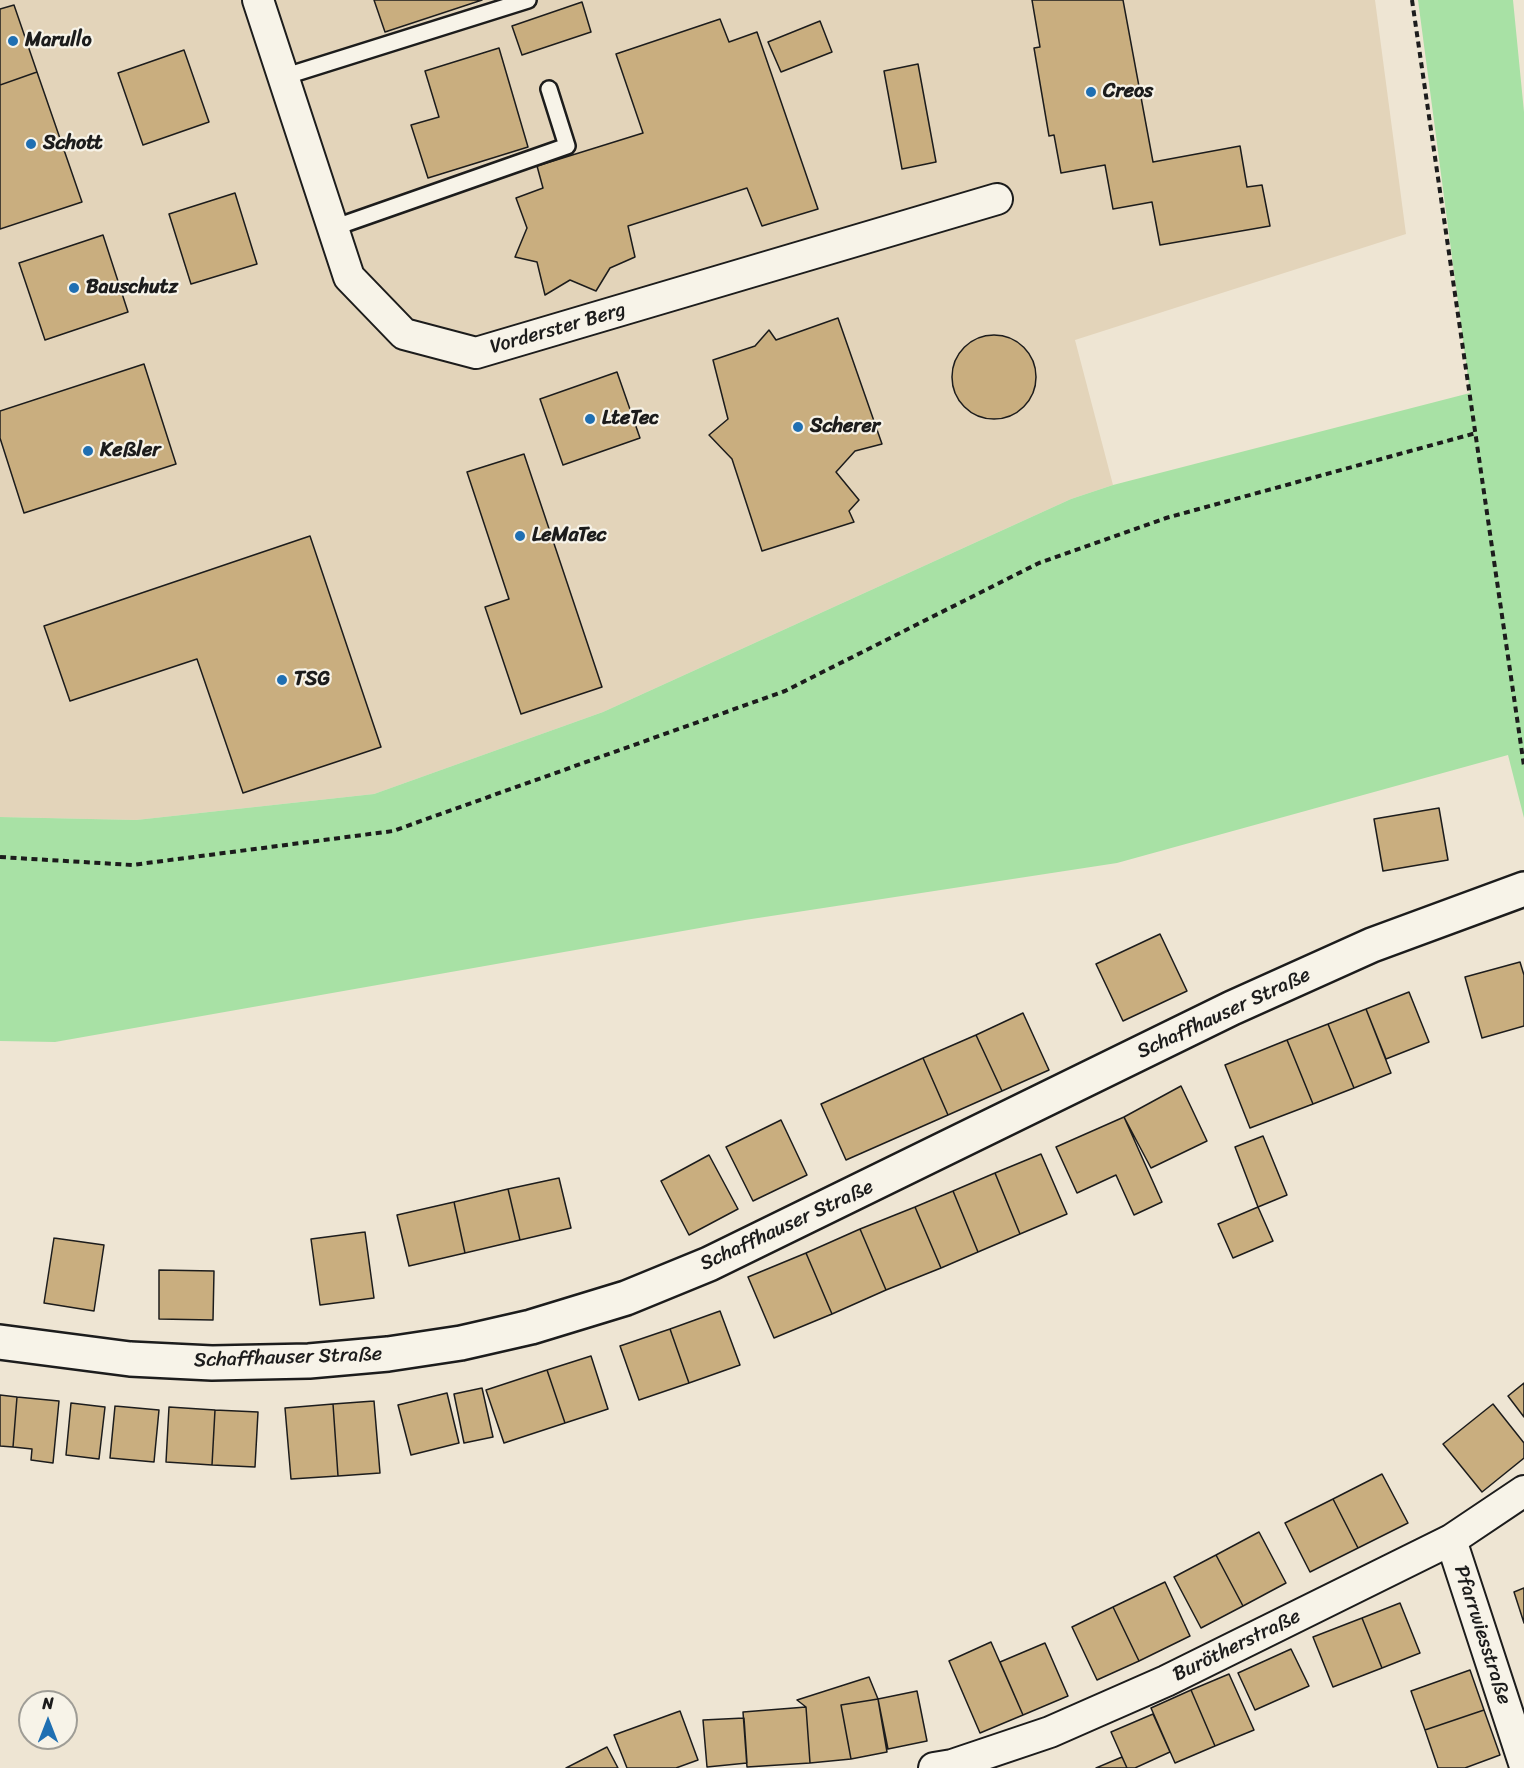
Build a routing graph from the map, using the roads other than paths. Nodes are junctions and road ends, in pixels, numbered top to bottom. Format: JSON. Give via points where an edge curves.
{"nodes":[{"id":1,"x":258,"y":0,"type":"edge"},
{"id":2,"x":528,"y":0,"type":"edge"},
{"id":3,"x":283,"y":77,"type":"junction"},
{"id":4,"x":549,"y":89,"type":"dead end"},
{"id":5,"x":997,"y":199,"type":"dead end"},
{"id":6,"x":333,"y":228,"type":"junction"},
{"id":7,"x":1524,"y":889,"type":"edge"},
{"id":8,"x":0,"y":1342,"type":"edge"},
{"id":9,"x":1524,"y":1491,"type":"edge"},
{"id":10,"x":1451,"y":1540,"type":"junction"},
{"id":11,"x":1524,"y":1763,"type":"edge"},
{"id":12,"x":934,"y":1768,"type":"edge"}],
"edges":[{"from":1,"to":3,"type":"street","name":"Vorderster Berg"},
{"from":2,"to":3,"type":"lane"},
{"from":3,"to":6,"type":"street","name":"Vorderster Berg"},
{"from":4,"to":6,"type":"lane","via":[[567,146]]},
{"from":5,"to":6,"type":"street","name":"Vorderster Berg","via":[[476,353],[404,334],[349,277]]},
{"from":7,"to":8,"type":"street","name":"Schaffhauser Straße","via":[[1372,945],[1232,1008],[709,1264],[626,1298],[531,1327],[440,1347],[309,1361],[212,1363],[130,1359]]},
{"from":9,"to":10,"type":"street","name":"Burötherstraße"},
{"from":10,"to":11,"type":"street","name":"Pfarrwiesstraße"},
{"from":10,"to":12,"type":"street","name":"Burötherstraße","via":[[1156,1686],[1050,1732]]}]}
